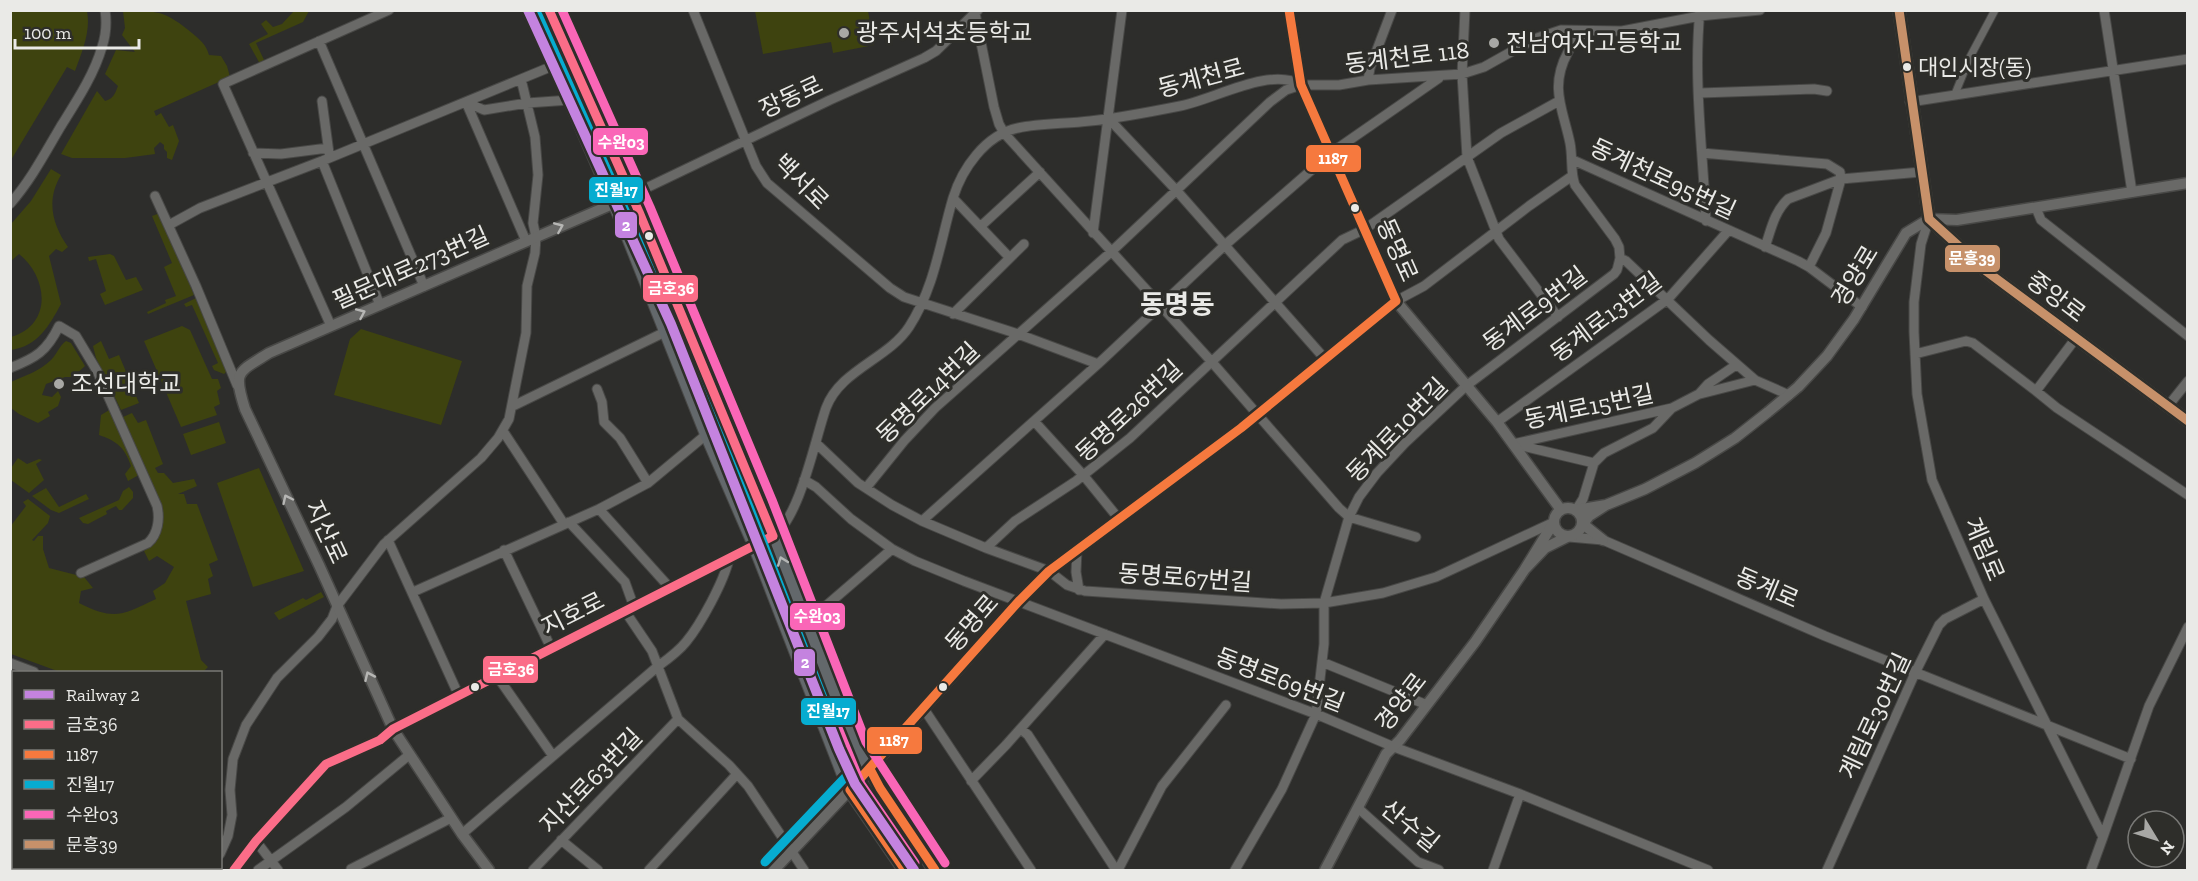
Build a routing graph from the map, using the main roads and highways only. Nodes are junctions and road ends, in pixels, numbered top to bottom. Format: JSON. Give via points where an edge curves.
{"nodes":[{"id":1,"x":529,"y":10,"type":"edge"},
{"id":2,"x":549,"y":10,"type":"edge"},
{"id":3,"x":1899,"y":10,"type":"edge"},
{"id":4,"x":2187,"y":421,"type":"edge"},
{"id":5,"x":905,"y":870,"type":"edge"},
{"id":6,"x":935,"y":870,"type":"edge"}],
"edges":[{"from":1,"to":5,"type":"main road","via":[[615,203],[850,790]]},
{"from":6,"to":2,"type":"main road","one_way":true,"via":[[855,748],[773,536]]},
{"from":3,"to":4,"type":"main road","name":"중앙로","via":[[1929,219],[1986,271]]}]}
